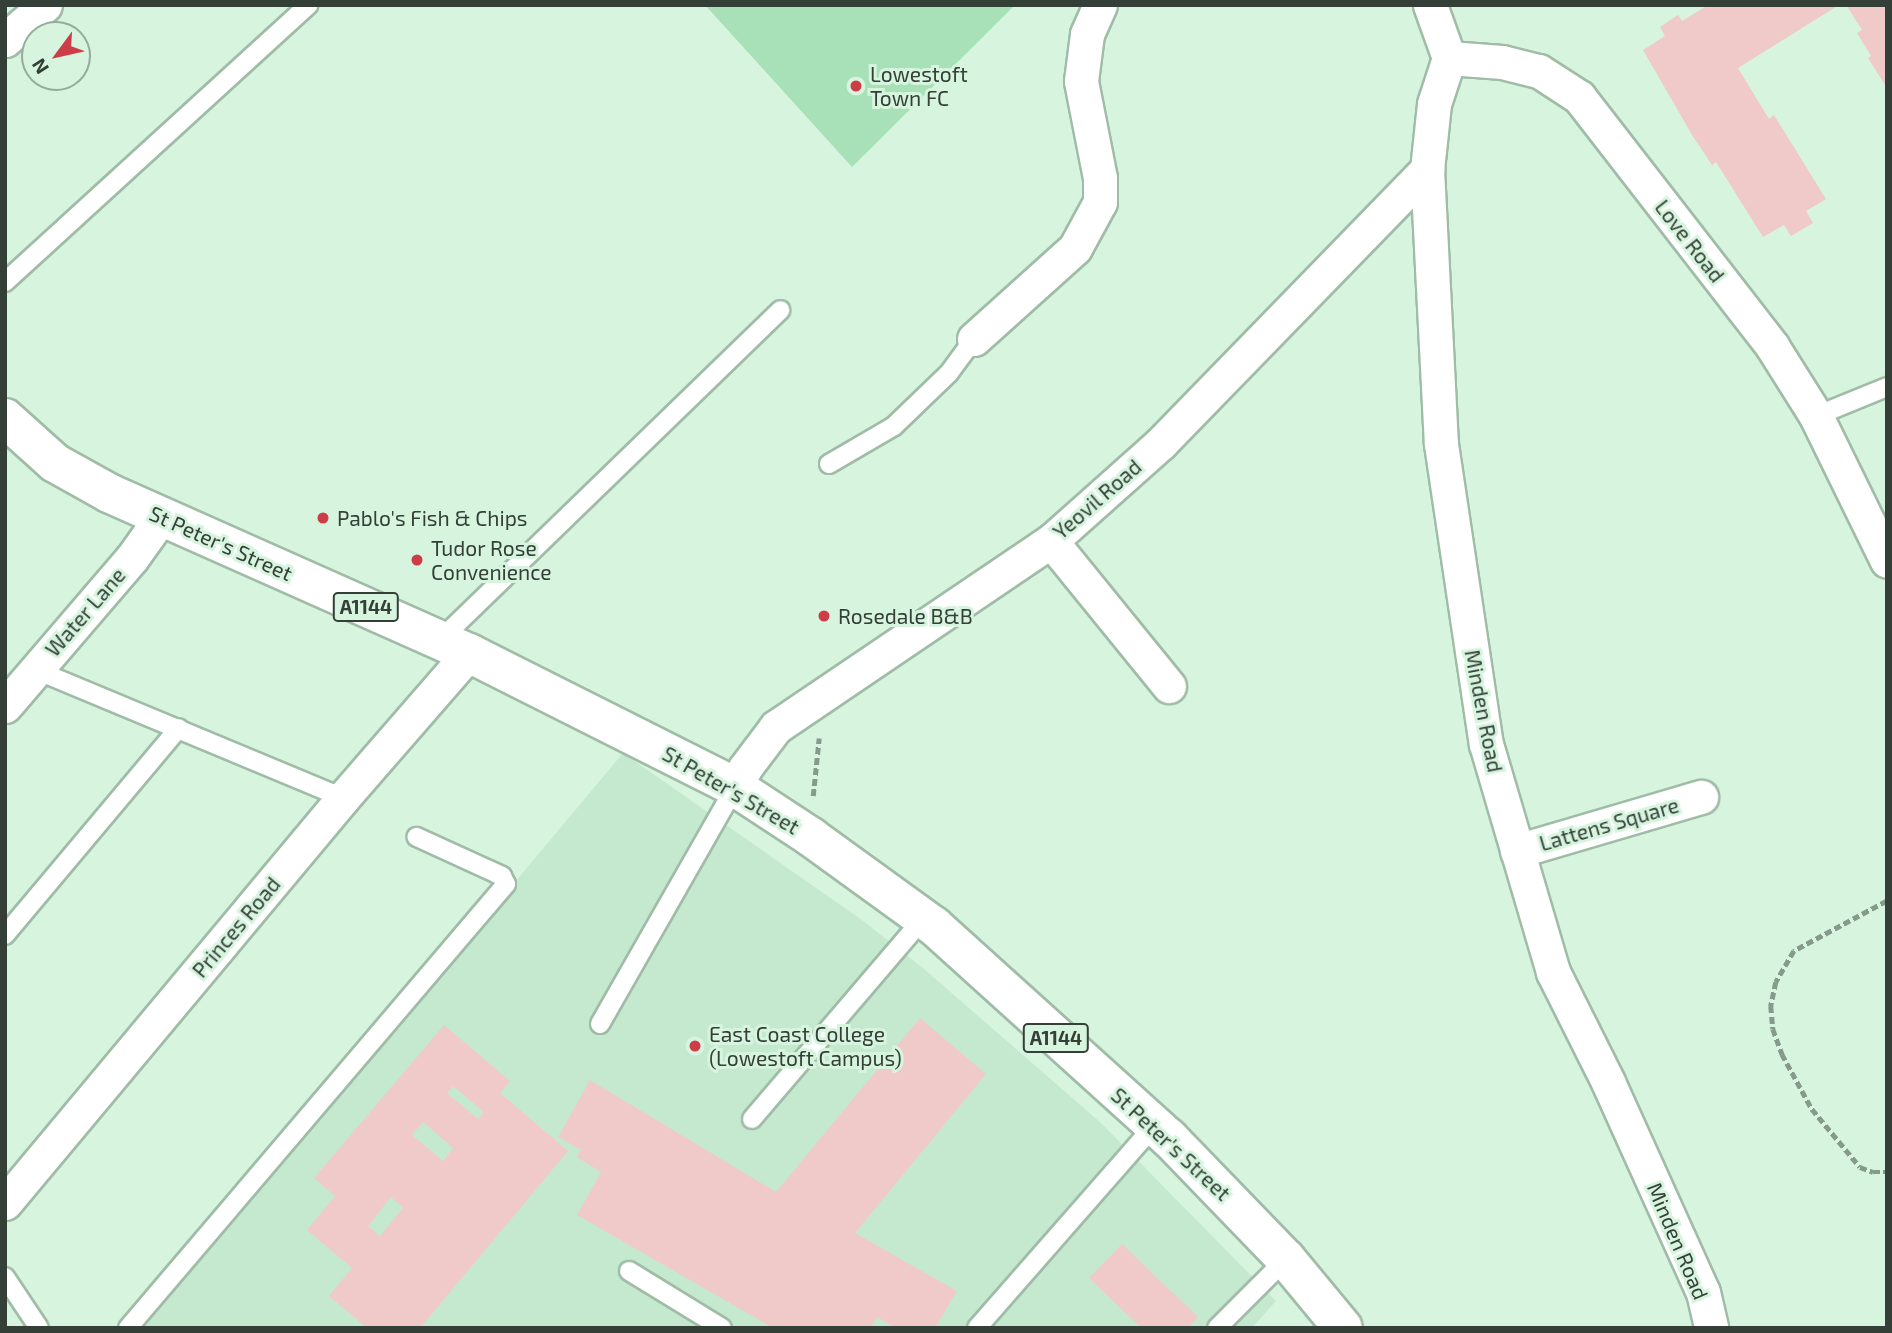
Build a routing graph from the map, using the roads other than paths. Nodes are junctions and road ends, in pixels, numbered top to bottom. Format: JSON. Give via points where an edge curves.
{"nodes":[{"id":1,"x":45,"y":5,"type":"edge"},
{"id":2,"x":308,"y":5,"type":"edge"},
{"id":3,"x":1100,"y":5,"type":"edge"},
{"id":4,"x":1430,"y":5,"type":"edge"},
{"id":5,"x":5,"y":40,"type":"edge"},
{"id":6,"x":1449,"y":58,"type":"junction"},
{"id":7,"x":1427,"y":169,"type":"junction"},
{"id":8,"x":5,"y":282,"type":"edge"},
{"id":9,"x":780,"y":310,"type":"dead end"},
{"id":10,"x":974,"y":339,"type":"joint"},
{"id":11,"x":1887,"y":387,"type":"edge"},
{"id":12,"x":1816,"y":416,"type":"junction"},
{"id":13,"x":5,"y":418,"type":"edge"},
{"id":14,"x":829,"y":464,"type":"dead end"},
{"id":15,"x":162,"y":516,"type":"junction"},
{"id":16,"x":1051,"y":541,"type":"junction"},
{"id":17,"x":1885,"y":551,"type":"edge"},
{"id":18,"x":455,"y":647,"type":"junction"},
{"id":19,"x":36,"y":670,"type":"junction"},
{"id":20,"x":1170,"y":686,"type":"dead end"},
{"id":21,"x":5,"y":706,"type":"edge"},
{"id":22,"x":179,"y":728,"type":"junction"},
{"id":23,"x":735,"y":788,"type":"junction"},
{"id":24,"x":1700,"y":797,"type":"dead end"},
{"id":25,"x":343,"y":798,"type":"junction"},
{"id":26,"x":417,"y":837,"type":"dead end"},
{"id":27,"x":1517,"y":851,"type":"junction"},
{"id":28,"x":923,"y":919,"type":"junction"},
{"id":29,"x":5,"y":935,"type":"edge"},
{"id":30,"x":600,"y":1024,"type":"dead end"},
{"id":31,"x":752,"y":1119,"type":"dead end"},
{"id":32,"x":1154,"y":1126,"type":"junction"},
{"id":33,"x":5,"y":1203,"type":"edge"},
{"id":34,"x":1286,"y":1259,"type":"junction"},
{"id":35,"x":629,"y":1271,"type":"dead end"},
{"id":36,"x":5,"y":1277,"type":"edge"},
{"id":37,"x":39,"y":1328,"type":"edge"},
{"id":38,"x":128,"y":1328,"type":"edge"},
{"id":39,"x":722,"y":1328,"type":"edge"},
{"id":40,"x":977,"y":1328,"type":"edge"},
{"id":41,"x":1217,"y":1328,"type":"edge"},
{"id":42,"x":1343,"y":1328,"type":"edge"},
{"id":43,"x":1711,"y":1328,"type":"edge"}],
"edges":[{"from":1,"to":5,"type":"street"},
{"from":2,"to":8,"type":"lane"},
{"from":3,"to":10,"type":"street","via":[[1087,34],[1081,81],[1100,178],[1100,202],[1075,248]]},
{"from":4,"to":6,"type":"street"},
{"from":6,"to":7,"type":"street","name":"Minden Road","via":[[1434,104]]},
{"from":6,"to":12,"type":"street","name":"Love Road","via":[[1502,62],[1539,71],[1579,97],[1772,346]]},
{"from":7,"to":16,"type":"street","name":"Yeovil Road","via":[[1161,443]]},
{"from":7,"to":27,"type":"street","name":"Minden Road","via":[[1441,444],[1486,744]]},
{"from":9,"to":18,"type":"lane"},
{"from":10,"to":14,"type":"lane","via":[[949,373],[894,426]]},
{"from":11,"to":12,"type":"lane"},
{"from":12,"to":17,"type":"street","name":"Love Road"},
{"from":13,"to":15,"type":"main road","name":"St Peter's Street","number":"A1144","via":[[55,463]]},
{"from":15,"to":18,"type":"main road","name":"St Peter's Street","number":"A1144"},
{"from":15,"to":19,"type":"street","name":"Water Lane"},
{"from":16,"to":20,"type":"street"},
{"from":16,"to":23,"type":"street","name":"Yeovil Road","via":[[776,727]]},
{"from":18,"to":23,"type":"main road","name":"St Peter's Street","number":"A1144"},
{"from":18,"to":25,"type":"street","name":"Princes Road"},
{"from":19,"to":21,"type":"street","name":"Water Lane"},
{"from":19,"to":22,"type":"lane"},
{"from":22,"to":25,"type":"lane"},
{"from":22,"to":29,"type":"lane"},
{"from":23,"to":28,"type":"main road","name":"St Peter's Street","number":"A1144"},
{"from":23,"to":30,"type":"lane"},
{"from":24,"to":27,"type":"street","name":"Lattens Square"},
{"from":25,"to":33,"type":"street","name":"Princes Road"},
{"from":26,"to":38,"type":"lane","via":[[502,876],[506,884]]},
{"from":27,"to":43,"type":"street","name":"Minden Road","via":[[1553,972],[1703,1292]]},
{"from":28,"to":31,"type":"lane"},
{"from":28,"to":32,"type":"main road","name":"St Peter's Street","number":"A1144"},
{"from":32,"to":34,"type":"main road","name":"St Peter's Street","number":"A1144"},
{"from":32,"to":40,"type":"lane"},
{"from":34,"to":41,"type":"lane"},
{"from":34,"to":42,"type":"main road","name":"St Peter's Street","number":"A1144"},
{"from":35,"to":39,"type":"lane"},
{"from":36,"to":37,"type":"lane"}]}
